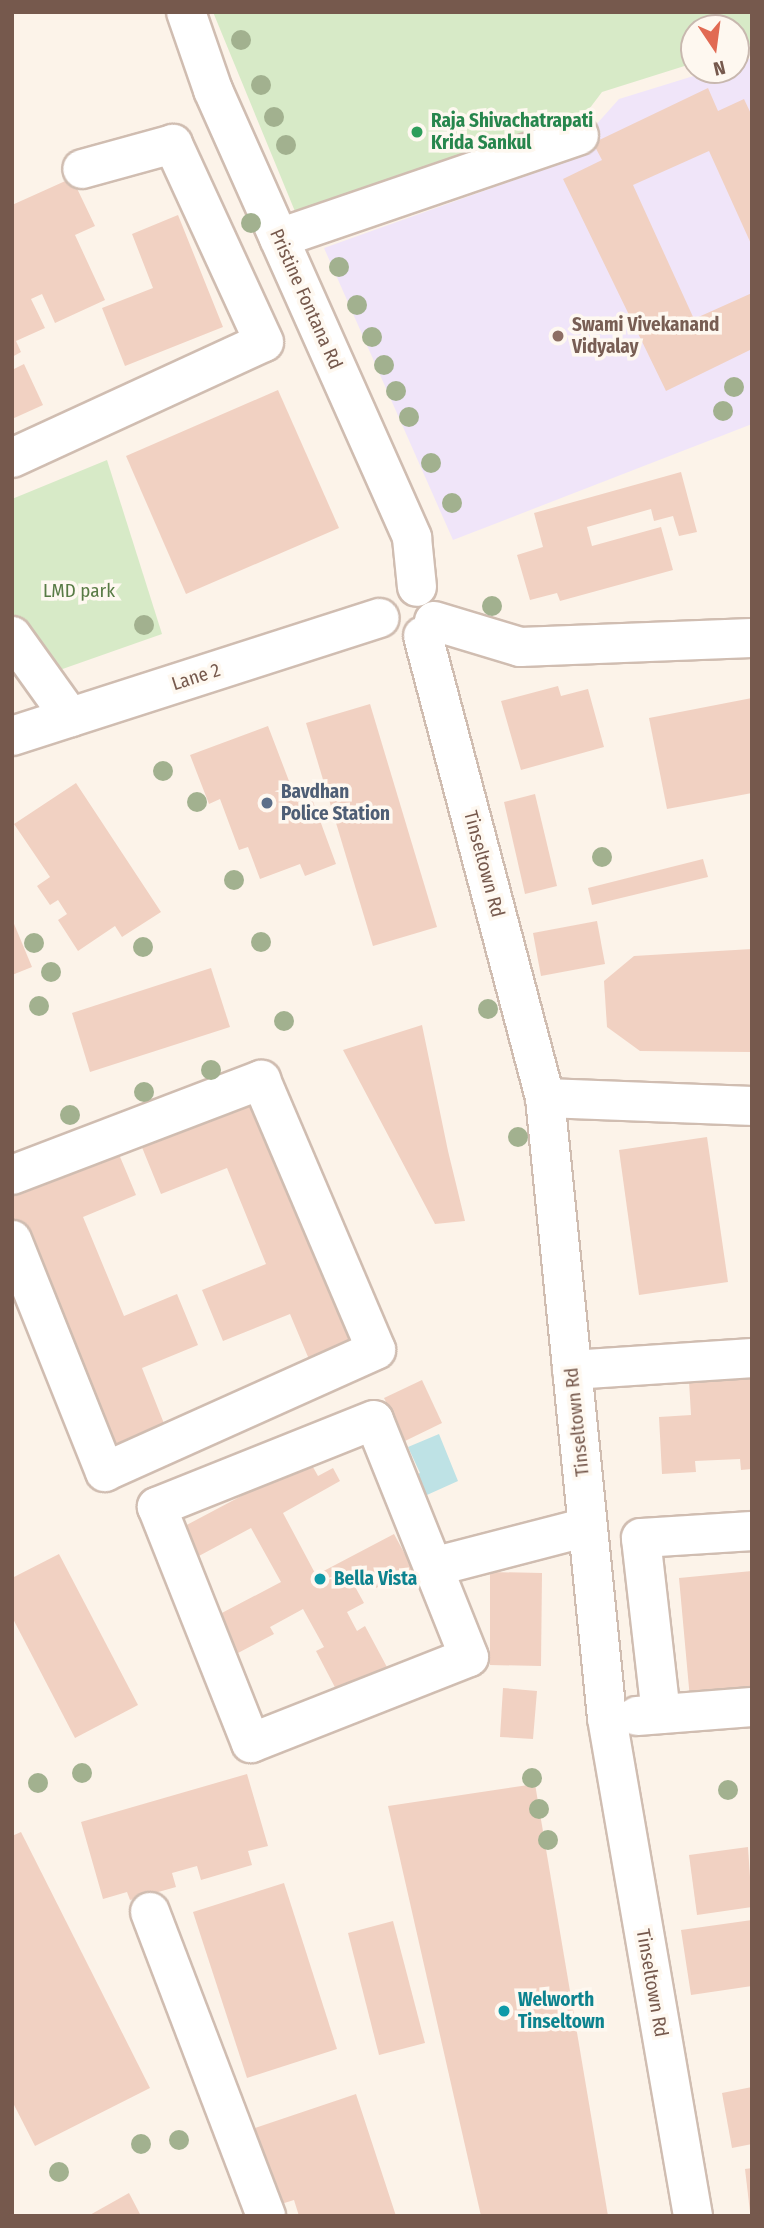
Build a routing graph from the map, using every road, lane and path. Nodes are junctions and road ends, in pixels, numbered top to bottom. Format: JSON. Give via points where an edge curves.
{"nodes":[{"id":1,"x":186,"y":12,"type":"edge"},
{"id":2,"x":579,"y":135,"type":"dead end"},
{"id":3,"x":82,"y":169,"type":"dead end"},
{"id":4,"x":279,"y":238,"type":"junction"},
{"id":5,"x":12,"y":458,"type":"edge"},
{"id":6,"x":417,"y":587,"type":"junction"},
{"id":7,"x":380,"y":618,"type":"junction"},
{"id":8,"x":429,"y":628,"type":"junction"},
{"id":9,"x":12,"y":636,"type":"edge"},
{"id":10,"x":752,"y":638,"type":"edge"},
{"id":11,"x":70,"y":717,"type":"junction"},
{"id":12,"x":12,"y":736,"type":"edge"},
{"id":13,"x":545,"y":1098,"type":"junction"},
{"id":14,"x":752,"y":1106,"type":"edge"},
{"id":15,"x":12,"y":1175,"type":"edge"},
{"id":16,"x":12,"y":1240,"type":"edge"},
{"id":17,"x":752,"y":1358,"type":"edge"},
{"id":18,"x":572,"y":1370,"type":"junction"},
{"id":19,"x":588,"y":1527,"type":"junction"},
{"id":20,"x":752,"y":1531,"type":"edge"},
{"id":21,"x":433,"y":1567,"type":"junction"},
{"id":22,"x":752,"y":1707,"type":"edge"},
{"id":23,"x":661,"y":1714,"type":"junction"},
{"id":24,"x":607,"y":1718,"type":"junction"},
{"id":25,"x":150,"y":1912,"type":"dead end"},
{"id":26,"x":266,"y":2216,"type":"edge"},
{"id":27,"x":693,"y":2216,"type":"edge"}],
"edges":[{"from":1,"to":4,"type":"street","name":"Pristine Fontana Rd","via":[[213,90]]},
{"from":2,"to":4,"type":"street"},
{"from":3,"to":5,"type":"street","via":[[173,144],[264,342]]},
{"from":4,"to":6,"type":"street","name":"Pristine Fontana Rd","via":[[412,538]]},
{"from":6,"to":7,"type":"street","via":[[403,585],[387,594]]},
{"from":6,"to":8,"type":"street","via":[[434,602]]},
{"from":7,"to":8,"type":"street","via":[[397,638]]},
{"from":7,"to":11,"type":"street","name":"Lane 2"},
{"from":8,"to":10,"type":"street","via":[[520,647]]},
{"from":8,"to":13,"type":"street","name":"Tinseltown Rd"},
{"from":9,"to":11,"type":"street"},
{"from":11,"to":12,"type":"street","name":"Lane 2"},
{"from":13,"to":14,"type":"street"},
{"from":13,"to":18,"type":"street","name":"Tinseltown Rd"},
{"from":15,"to":16,"type":"street","via":[[261,1080],[376,1350],[105,1472]]},
{"from":17,"to":18,"type":"street"},
{"from":18,"to":19,"type":"street","name":"Tinseltown Rd"},
{"from":19,"to":21,"type":"street"},
{"from":19,"to":24,"type":"street","name":"Tinseltown Rd"},
{"from":20,"to":23,"type":"street","via":[[642,1538]]},
{"from":21,"to":21,"type":"street","via":[[469,1657],[251,1743],[157,1507],[374,1420]]},
{"from":22,"to":23,"type":"street"},
{"from":23,"to":24,"type":"street"},
{"from":24,"to":27,"type":"street","name":"Tinseltown Rd"},
{"from":25,"to":26,"type":"street"}]}
